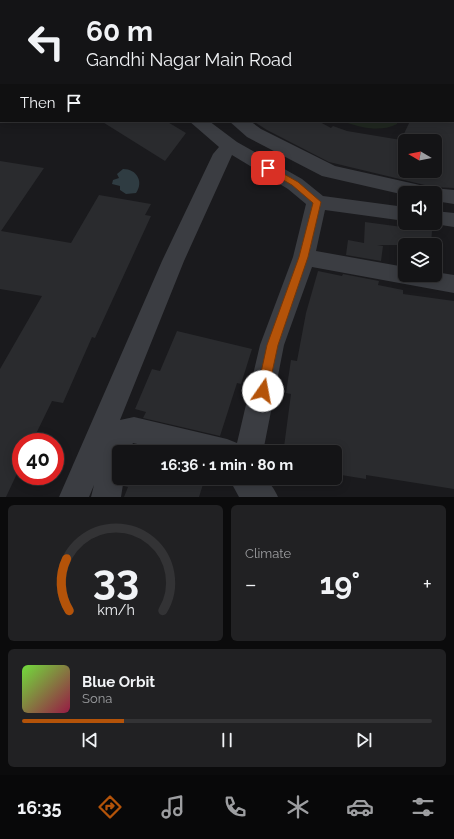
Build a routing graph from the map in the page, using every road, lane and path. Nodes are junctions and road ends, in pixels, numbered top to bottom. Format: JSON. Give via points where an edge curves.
{"nodes":[{"id":1,"x":199,"y":122,"type":"edge"},
{"id":2,"x":240,"y":122,"type":"edge"},
{"id":3,"x":230,"y":146,"type":"junction"},
{"id":4,"x":398,"y":188,"type":"edge"},
{"id":5,"x":442,"y":195,"type":"edge"},
{"id":6,"x":454,"y":197,"type":"edge"},
{"id":7,"x":317,"y":202,"type":"junction"},
{"id":8,"x":398,"y":213,"type":"edge"},
{"id":9,"x":442,"y":219,"type":"edge"},
{"id":10,"x":454,"y":220,"type":"edge"},
{"id":11,"x":304,"y":257,"type":"junction"},
{"id":12,"x":454,"y":284,"type":"edge"},
{"id":13,"x":116,"y":445,"type":"edge"},
{"id":14,"x":197,"y":445,"type":"edge"},
{"id":15,"x":251,"y":445,"type":"edge"},
{"id":16,"x":112,"y":466,"type":"edge"},
{"id":17,"x":248,"y":485,"type":"edge"},
{"id":18,"x":74,"y":497,"type":"edge"},
{"id":19,"x":106,"y":497,"type":"edge"},
{"id":20,"x":263,"y":497,"type":"edge"}],
"edges":[{"from":1,"to":3,"type":"street"},
{"from":2,"to":4,"type":"street","via":[[266,139],[329,171]]},
{"from":3,"to":7,"type":"street","via":[[295,184]]},
{"from":3,"to":18,"type":"street","via":[[223,154],[172,261]]},
{"from":5,"to":6,"type":"street"},
{"from":7,"to":8,"type":"street"},
{"from":7,"to":11,"type":"street"},
{"from":9,"to":10,"type":"street"},
{"from":11,"to":12,"type":"street"},
{"from":11,"to":15,"type":"street","via":[[272,345]]},
{"from":13,"to":14,"type":"street","via":[[118,436],[128,430],[134,430]]},
{"from":16,"to":19,"type":"street"},
{"from":17,"to":20,"type":"street"}]}
